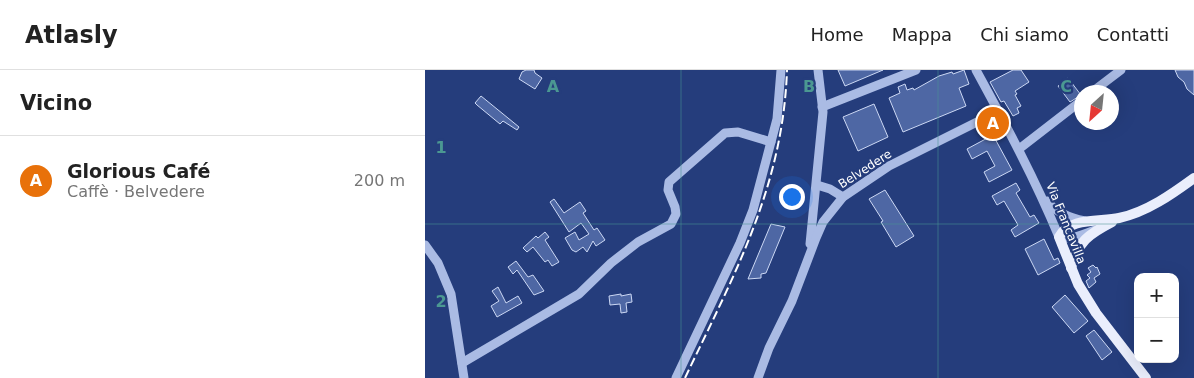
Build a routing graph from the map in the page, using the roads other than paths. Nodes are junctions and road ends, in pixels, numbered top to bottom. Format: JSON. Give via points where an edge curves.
{"nodes":[{"id":1,"x":781,"y":70,"type":"edge"},
{"id":2,"x":818,"y":70,"type":"edge"},
{"id":3,"x":916,"y":70,"type":"edge"},
{"id":4,"x":976,"y":70,"type":"edge"},
{"id":5,"x":1121,"y":70,"type":"edge"},
{"id":6,"x":900,"y":73,"type":"edge"},
{"id":7,"x":1101,"y":85,"type":"edge"},
{"id":8,"x":1074,"y":106,"type":"edge"},
{"id":9,"x":823,"y":107,"type":"junction"},
{"id":10,"x":999,"y":111,"type":"junction"},
{"id":11,"x":771,"y":142,"type":"junction"},
{"id":12,"x":1019,"y":149,"type":"junction"},
{"id":13,"x":1194,"y":178,"type":"edge"},
{"id":14,"x":817,"y":185,"type":"junction"},
{"id":15,"x":1042,"y":195,"type":"junction"},
{"id":16,"x":843,"y":197,"type":"junction"},
{"id":17,"x":815,"y":204,"type":"junction"},
{"id":18,"x":831,"y":212,"type":"junction"},
{"id":19,"x":1093,"y":226,"type":"junction"},
{"id":20,"x":1059,"y":237,"type":"junction"},
{"id":21,"x":425,"y":245,"type":"edge"},
{"id":22,"x":809,"y":254,"type":"junction"},
{"id":23,"x":1071,"y":268,"type":"junction"},
{"id":24,"x":462,"y":363,"type":"junction"},
{"id":25,"x":464,"y":378,"type":"edge"},
{"id":26,"x":676,"y":378,"type":"edge"},
{"id":27,"x":758,"y":378,"type":"edge"},
{"id":28,"x":1146,"y":378,"type":"edge"}],
"edges":[{"from":1,"to":11,"type":"street","via":[[777,120]]},
{"from":2,"to":9,"type":"street"},
{"from":3,"to":6,"type":"street"},
{"from":4,"to":10,"type":"street","name":"Via Francavilla"},
{"from":5,"to":7,"type":"street"},
{"from":6,"to":9,"type":"street"},
{"from":8,"to":12,"type":"street"},
{"from":9,"to":14,"type":"street"},
{"from":10,"to":12,"type":"street","name":"Via Francavilla"},
{"from":10,"to":16,"type":"street","name":"Belvedere","via":[[889,166]]},
{"from":11,"to":24,"type":"street","via":[[737,132],[725,133],[669,182],[668,190],[676,214],[671,224],[611,263],[579,294]]},
{"from":11,"to":26,"type":"street","via":[[747,226]]},
{"from":12,"to":15,"type":"street","name":"Via Francavilla"},
{"from":13,"to":19,"type":"main road","via":[[1155,203]]},
{"from":14,"to":16,"type":"street"},
{"from":14,"to":17,"type":"street"},
{"from":15,"to":19,"type":"street","via":[[1059,212]]},
{"from":15,"to":20,"type":"street","name":"Via Francavilla"},
{"from":16,"to":18,"type":"street","name":"Belvedere"},
{"from":17,"to":18,"type":"street"},
{"from":17,"to":22,"type":"street"},
{"from":18,"to":22,"type":"street","name":"Belvedere"},
{"from":19,"to":20,"type":"main road","via":[[1075,224],[1062,231]]},
{"from":19,"to":23,"type":"main road","via":[[1079,246]]},
{"from":20,"to":23,"type":"main road","name":"Via Francavilla"},
{"from":21,"to":24,"type":"street","via":[[439,263],[451,294]]},
{"from":22,"to":27,"type":"street","name":"Belvedere","via":[[792,302]]},
{"from":23,"to":28,"type":"main road","name":"Via Francavilla","via":[[1096,313]]},
{"from":24,"to":25,"type":"street"}]}
